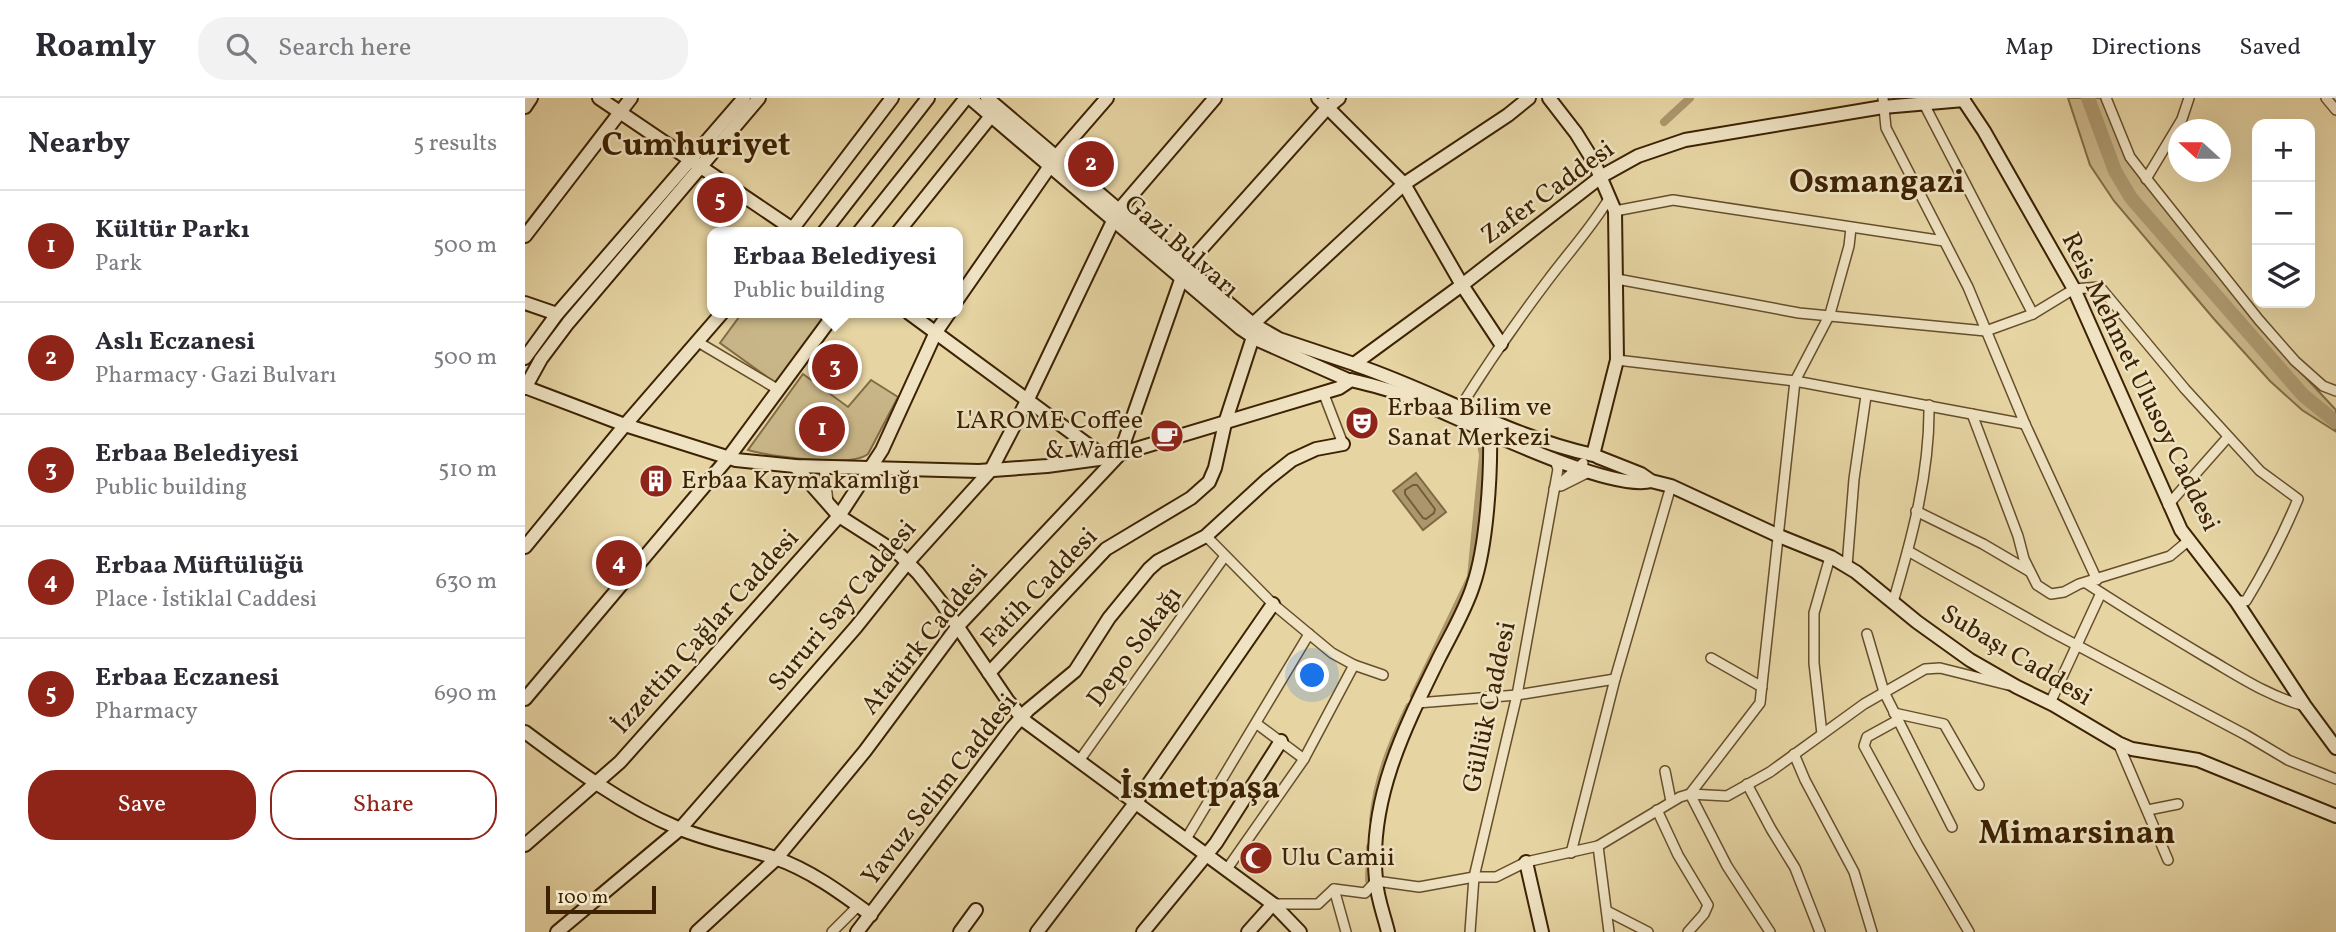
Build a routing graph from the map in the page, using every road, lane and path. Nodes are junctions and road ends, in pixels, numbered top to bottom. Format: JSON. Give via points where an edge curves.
{"nodes":[{"id":1,"x":531,"y":98,"type":"edge"},
{"id":2,"x":599,"y":98,"type":"edge"},
{"id":3,"x":631,"y":98,"type":"edge"},
{"id":4,"x":744,"y":98,"type":"edge"},
{"id":5,"x":759,"y":98,"type":"edge"},
{"id":6,"x":892,"y":98,"type":"edge"},
{"id":7,"x":928,"y":98,"type":"edge"},
{"id":8,"x":968,"y":98,"type":"edge"},
{"id":9,"x":987,"y":98,"type":"edge"},
{"id":10,"x":1107,"y":98,"type":"edge"},
{"id":11,"x":1215,"y":98,"type":"edge"},
{"id":12,"x":1339,"y":98,"type":"edge"},
{"id":13,"x":1529,"y":98,"type":"edge"},
{"id":14,"x":1549,"y":98,"type":"edge"},
{"id":15,"x":2106,"y":98,"type":"edge"},
{"id":16,"x":2189,"y":98,"type":"edge"},
{"id":17,"x":2326,"y":98,"type":"edge"},
{"id":18,"x":1963,"y":99,"type":"edge"},
{"id":19,"x":1323,"y":103,"type":"edge"},
{"id":20,"x":1883,"y":103,"type":"edge"},
{"id":21,"x":1924,"y":104,"type":"junction"},
{"id":22,"x":525,"y":107,"type":"edge"},
{"id":23,"x":998,"y":107,"type":"edge"},
{"id":24,"x":2336,"y":110,"type":"edge"},
{"id":25,"x":620,"y":112,"type":"junction"},
{"id":26,"x":689,"y":159,"type":"junction"},
{"id":27,"x":1053,"y":162,"type":"junction"},
{"id":28,"x":701,"y":167,"type":"junction"},
{"id":29,"x":1602,"y":176,"type":"junction"},
{"id":30,"x":2146,"y":179,"type":"junction"},
{"id":31,"x":1404,"y":184,"type":"junction"},
{"id":32,"x":1611,"y":197,"type":"junction"},
{"id":33,"x":1615,"y":211,"type":"junction"},
{"id":34,"x":1117,"y":214,"type":"junction"},
{"id":35,"x":787,"y":227,"type":"edge"},
{"id":36,"x":796,"y":227,"type":"edge"},
{"id":37,"x":828,"y":227,"type":"edge"},
{"id":38,"x":863,"y":227,"type":"edge"},
{"id":39,"x":902,"y":227,"type":"edge"},
{"id":40,"x":1851,"y":228,"type":"junction"},
{"id":41,"x":525,"y":236,"type":"edge"},
{"id":42,"x":1944,"y":241,"type":"junction"},
{"id":43,"x":1183,"y":272,"type":"junction"},
{"id":44,"x":1617,"y":279,"type":"junction"},
{"id":45,"x":1462,"y":285,"type":"junction"},
{"id":46,"x":2074,"y":289,"type":"junction"},
{"id":47,"x":963,"y":291,"type":"edge"},
{"id":48,"x":525,"y":303,"type":"edge"},
{"id":49,"x":557,"y":314,"type":"junction"},
{"id":50,"x":1830,"y":314,"type":"junction"},
{"id":51,"x":2033,"y":314,"type":"junction"},
{"id":52,"x":718,"y":318,"type":"edge"},
{"id":53,"x":831,"y":318,"type":"edge"},
{"id":54,"x":916,"y":318,"type":"edge"},
{"id":55,"x":946,"y":318,"type":"edge"},
{"id":56,"x":1253,"y":330,"type":"junction"},
{"id":57,"x":1986,"y":331,"type":"junction"},
{"id":58,"x":936,"y":332,"type":"junction"},
{"id":59,"x":698,"y":342,"type":"junction"},
{"id":60,"x":1501,"y":344,"type":"junction"},
{"id":61,"x":525,"y":358,"type":"edge"},
{"id":62,"x":1617,"y":360,"type":"junction"},
{"id":63,"x":1321,"y":367,"type":"junction"},
{"id":64,"x":1348,"y":372,"type":"junction"},
{"id":65,"x":1795,"y":381,"type":"junction"},
{"id":66,"x":525,"y":388,"type":"edge"},
{"id":67,"x":779,"y":390,"type":"junction"},
{"id":68,"x":2336,"y":391,"type":"edge"},
{"id":69,"x":1323,"y":392,"type":"junction"},
{"id":70,"x":1866,"y":396,"type":"junction"},
{"id":71,"x":1028,"y":399,"type":"junction"},
{"id":72,"x":1929,"y":405,"type":"junction"},
{"id":73,"x":1461,"y":407,"type":"junction"},
{"id":74,"x":1972,"y":414,"type":"junction"},
{"id":75,"x":1225,"y":423,"type":"junction"},
{"id":76,"x":2025,"y":424,"type":"junction"},
{"id":77,"x":625,"y":425,"type":"junction"},
{"id":78,"x":1490,"y":432,"type":"junction"},
{"id":79,"x":2228,"y":437,"type":"junction"},
{"id":80,"x":1343,"y":444,"type":"joint"},
{"id":81,"x":1120,"y":454,"type":"junction"},
{"id":82,"x":728,"y":458,"type":"junction"},
{"id":83,"x":1107,"y":458,"type":"junction"},
{"id":84,"x":1553,"y":458,"type":"junction"},
{"id":85,"x":1588,"y":463,"type":"junction"},
{"id":86,"x":795,"y":467,"type":"junction"},
{"id":87,"x":824,"y":467,"type":"junction"},
{"id":88,"x":872,"y":468,"type":"junction"},
{"id":89,"x":991,"y":470,"type":"junction"},
{"id":90,"x":1671,"y":486,"type":"junction"},
{"id":91,"x":1553,"y":490,"type":"junction"},
{"id":92,"x":828,"y":504,"type":"junction"},
{"id":93,"x":2168,"y":505,"type":"junction"},
{"id":94,"x":1916,"y":511,"type":"junction"},
{"id":95,"x":839,"y":516,"type":"junction"},
{"id":96,"x":1206,"y":536,"type":"junction"},
{"id":97,"x":1779,"y":536,"type":"junction"},
{"id":98,"x":2188,"y":541,"type":"junction"},
{"id":99,"x":525,"y":547,"type":"edge"},
{"id":100,"x":1908,"y":551,"type":"junction"},
{"id":101,"x":1225,"y":556,"type":"junction"},
{"id":102,"x":1830,"y":557,"type":"junction"},
{"id":103,"x":908,"y":562,"type":"junction"},
{"id":104,"x":1847,"y":566,"type":"junction"},
{"id":105,"x":2031,"y":572,"type":"junction"},
{"id":106,"x":2097,"y":580,"type":"junction"},
{"id":107,"x":2086,"y":583,"type":"junction"},
{"id":108,"x":2101,"y":593,"type":"junction"},
{"id":109,"x":2236,"y":601,"type":"junction"},
{"id":110,"x":1893,"y":602,"type":"junction"},
{"id":111,"x":1273,"y":604,"type":"junction"},
{"id":112,"x":958,"y":626,"type":"junction"},
{"id":113,"x":1310,"y":634,"type":"junction"},
{"id":114,"x":1867,"y":634,"type":"dead end"},
{"id":115,"x":2077,"y":645,"type":"junction"},
{"id":116,"x":1711,"y":658,"type":"dead end"},
{"id":117,"x":1354,"y":665,"type":"junction"},
{"id":118,"x":989,"y":673,"type":"junction"},
{"id":119,"x":1383,"y":675,"type":"dead end"},
{"id":120,"x":1615,"y":679,"type":"junction"},
{"id":121,"x":1762,"y":687,"type":"junction"},
{"id":122,"x":2017,"y":687,"type":"junction"},
{"id":123,"x":1884,"y":692,"type":"junction"},
{"id":124,"x":1517,"y":695,"type":"junction"},
{"id":125,"x":525,"y":699,"type":"edge"},
{"id":126,"x":1417,"y":703,"type":"junction"},
{"id":127,"x":2050,"y":703,"type":"junction"},
{"id":128,"x":2305,"y":706,"type":"junction"},
{"id":129,"x":1021,"y":717,"type":"junction"},
{"id":130,"x":1896,"y":717,"type":"junction"},
{"id":131,"x":1257,"y":724,"type":"junction"},
{"id":132,"x":525,"y":732,"type":"edge"},
{"id":133,"x":1822,"y":734,"type":"junction"},
{"id":134,"x":1281,"y":741,"type":"junction"},
{"id":135,"x":2118,"y":743,"type":"junction"},
{"id":136,"x":2336,"y":748,"type":"edge"},
{"id":137,"x":1794,"y":754,"type":"junction"},
{"id":138,"x":1304,"y":759,"type":"junction"},
{"id":139,"x":1079,"y":761,"type":"junction"},
{"id":140,"x":1665,"y":771,"type":"dead end"},
{"id":141,"x":2336,"y":779,"type":"edge"},
{"id":142,"x":595,"y":782,"type":"junction"},
{"id":143,"x":1747,"y":785,"type":"junction"},
{"id":144,"x":1979,"y":785,"type":"dead end"},
{"id":145,"x":1690,"y":794,"type":"junction"},
{"id":146,"x":1671,"y":801,"type":"junction"},
{"id":147,"x":1136,"y":802,"type":"junction"},
{"id":148,"x":2178,"y":804,"type":"dead end"},
{"id":149,"x":1657,"y":810,"type":"junction"},
{"id":150,"x":2148,"y":810,"type":"junction"},
{"id":151,"x":2336,"y":816,"type":"edge"},
{"id":152,"x":1952,"y":827,"type":"dead end"},
{"id":153,"x":680,"y":829,"type":"junction"},
{"id":154,"x":1186,"y":839,"type":"junction"},
{"id":155,"x":525,"y":845,"type":"edge"},
{"id":156,"x":1598,"y":846,"type":"junction"},
{"id":157,"x":1571,"y":853,"type":"junction"},
{"id":158,"x":1207,"y":855,"type":"junction"},
{"id":159,"x":776,"y":859,"type":"junction"},
{"id":160,"x":2168,"y":860,"type":"dead end"},
{"id":161,"x":1526,"y":862,"type":"junction"},
{"id":162,"x":1227,"y":869,"type":"junction"},
{"id":163,"x":1474,"y":877,"type":"junction"},
{"id":164,"x":1376,"y":881,"type":"junction"},
{"id":165,"x":1334,"y":889,"type":"junction"},
{"id":166,"x":1273,"y":904,"type":"junction"},
{"id":167,"x":858,"y":906,"type":"junction"},
{"id":168,"x":976,"y":910,"type":"dead end"},
{"id":169,"x":1607,"y":911,"type":"junction"},
{"id":170,"x":870,"y":915,"type":"junction"},
{"id":171,"x":557,"y":932,"type":"edge"},
{"id":172,"x":697,"y":932,"type":"edge"},
{"id":173,"x":832,"y":932,"type":"edge"},
{"id":174,"x":857,"y":932,"type":"edge"},
{"id":175,"x":960,"y":932,"type":"edge"},
{"id":176,"x":1037,"y":932,"type":"edge"},
{"id":177,"x":1143,"y":932,"type":"edge"},
{"id":178,"x":1248,"y":932,"type":"edge"},
{"id":179,"x":1300,"y":932,"type":"edge"},
{"id":180,"x":1346,"y":932,"type":"edge"},
{"id":181,"x":1388,"y":932,"type":"edge"},
{"id":182,"x":1471,"y":932,"type":"edge"},
{"id":183,"x":1542,"y":932,"type":"edge"},
{"id":184,"x":1609,"y":932,"type":"edge"},
{"id":185,"x":1648,"y":932,"type":"edge"},
{"id":186,"x":1688,"y":932,"type":"edge"},
{"id":187,"x":1770,"y":932,"type":"edge"},
{"id":188,"x":1821,"y":932,"type":"edge"},
{"id":189,"x":1872,"y":932,"type":"edge"},
{"id":190,"x":1969,"y":932,"type":"edge"}],
"edges":[{"from":1,"to":22,"type":"street"},
{"from":2,"to":25,"type":"street"},
{"from":3,"to":25,"type":"street"},
{"from":4,"to":26,"type":"street"},
{"from":5,"to":28,"type":"street"},
{"from":6,"to":36,"type":"street"},
{"from":7,"to":37,"type":"street"},
{"from":8,"to":23,"type":"street","name":"Gazi Bulvarı"},
{"from":8,"to":38,"type":"street"},
{"from":9,"to":23,"type":"street","name":"Gazi Bulvarı"},
{"from":10,"to":27,"type":"street"},
{"from":11,"to":34,"type":"street","name":"Sururi Say Caddesi"},
{"from":12,"to":19,"type":"street","name":"Atatürk Caddesi"},
{"from":13,"to":31,"type":"street","name":"Fatih Caddesi"},
{"from":14,"to":29,"type":"street"},
{"from":15,"to":30,"type":"street","via":[[2130,157]]},
{"from":16,"to":30,"type":"street","via":[[2182,119]]},
{"from":17,"to":24,"type":"street"},
{"from":18,"to":21,"type":"street","name":"Zafer Caddesi"},
{"from":18,"to":46,"type":"street","name":"Reis Mehmet Ulusoy Caddesi"},
{"from":19,"to":31,"type":"street"},
{"from":19,"to":43,"type":"street","name":"Atatürk Caddesi"},
{"from":20,"to":21,"type":"street","name":"Zafer Caddesi"},
{"from":20,"to":29,"type":"street","name":"Zafer Caddesi","via":[[1685,140],[1638,156]]},
{"from":20,"to":42,"type":"street","via":[[1886,128]]},
{"from":21,"to":51,"type":"street"},
{"from":23,"to":27,"type":"street","name":"Gazi Bulvarı"},
{"from":23,"to":39,"type":"street"},
{"from":25,"to":26,"type":"street"},
{"from":25,"to":41,"type":"street"},
{"from":26,"to":28,"type":"street"},
{"from":26,"to":49,"type":"street"},
{"from":27,"to":34,"type":"street","name":"Gazi Bulvarı"},
{"from":27,"to":47,"type":"street"},
{"from":28,"to":35,"type":"street"},
{"from":28,"to":66,"type":"street","via":[[568,323]]},
{"from":29,"to":32,"type":"street"},
{"from":29,"to":45,"type":"street","name":"Zafer Caddesi"},
{"from":30,"to":68,"type":"street","via":[[2286,351],[2323,386]]},
{"from":31,"to":45,"type":"street"},
{"from":31,"to":56,"type":"street","name":"Fatih Caddesi"},
{"from":32,"to":33,"type":"street"},
{"from":32,"to":60,"type":"street"},
{"from":33,"to":40,"type":"street","via":[[1673,201]]},
{"from":33,"to":44,"type":"street"},
{"from":34,"to":43,"type":"street","name":"Gazi Bulvarı"},
{"from":34,"to":71,"type":"street","name":"Sururi Say Caddesi"},
{"from":40,"to":42,"type":"street"},
{"from":40,"to":50,"type":"street"},
{"from":42,"to":57,"type":"street"},
{"from":43,"to":56,"type":"street","name":"Gazi Bulvarı"},
{"from":43,"to":81,"type":"street","name":"Atatürk Caddesi"},
{"from":44,"to":50,"type":"street","via":[[1799,313]]},
{"from":44,"to":62,"type":"street"},
{"from":45,"to":60,"type":"street"},
{"from":45,"to":64,"type":"street","name":"Zafer Caddesi"},
{"from":46,"to":51,"type":"street"},
{"from":46,"to":79,"type":"street","via":[[2100,287]]},
{"from":46,"to":93,"type":"street","name":"Reis Mehmet Ulusoy Caddesi"},
{"from":48,"to":49,"type":"street"},
{"from":49,"to":61,"type":"street"},
{"from":50,"to":57,"type":"street"},
{"from":50,"to":65,"type":"street"},
{"from":51,"to":57,"type":"street"},
{"from":52,"to":59,"type":"street"},
{"from":53,"to":67,"type":"street"},
{"from":54,"to":58,"type":"street"},
{"from":55,"to":58,"type":"street","name":"İzzettin Çağlar Caddesi"},
{"from":56,"to":63,"type":"street","name":"Gazi Bulvarı"},
{"from":56,"to":64,"type":"street","name":"Gazi Bulvarı"},
{"from":56,"to":75,"type":"street","name":"Fatih Caddesi"},
{"from":57,"to":76,"type":"street"},
{"from":58,"to":71,"type":"street"},
{"from":58,"to":88,"type":"street","name":"İzzettin Çağlar Caddesi"},
{"from":59,"to":67,"type":"street"},
{"from":59,"to":77,"type":"street"},
{"from":60,"to":73,"type":"street"},
{"from":62,"to":65,"type":"street"},
{"from":62,"to":85,"type":"street"},
{"from":63,"to":64,"type":"street","name":"Gazi Bulvarı"},
{"from":63,"to":69,"type":"street"},
{"from":64,"to":69,"type":"street","name":"Zafer Caddesi","via":[[1339,388]]},
{"from":64,"to":73,"type":"street","name":"Gazi Bulvarı"},
{"from":64,"to":78,"type":"street","name":"Gazi Bulvarı"},
{"from":65,"to":70,"type":"street"},
{"from":65,"to":97,"type":"street"},
{"from":66,"to":77,"type":"street","name":"Zafer Caddesi"},
{"from":67,"to":82,"type":"street"},
{"from":69,"to":75,"type":"street","name":"Zafer Caddesi"},
{"from":69,"to":80,"type":"street"},
{"from":70,"to":72,"type":"street"},
{"from":70,"to":104,"type":"street"},
{"from":71,"to":83,"type":"street"},
{"from":71,"to":89,"type":"street","name":"Sururi Say Caddesi"},
{"from":72,"to":74,"type":"street"},
{"from":72,"to":94,"type":"street"},
{"from":73,"to":85,"type":"street","name":"Gazi Bulvarı"},
{"from":74,"to":76,"type":"street"},
{"from":74,"to":105,"type":"street"},
{"from":75,"to":81,"type":"street","name":"Zafer Caddesi"},
{"from":75,"to":118,"type":"street","name":"Fatih Caddesi","via":[[1215,468],[1204,487],[1106,549]]},
{"from":76,"to":106,"type":"street"},
{"from":77,"to":82,"type":"street","name":"Zafer Caddesi"},
{"from":77,"to":99,"type":"street"},
{"from":78,"to":84,"type":"street","name":"Gazi Bulvarı"},
{"from":78,"to":126,"type":"street","via":[[1475,582]]},
{"from":79,"to":93,"type":"street"},
{"from":79,"to":109,"type":"street","via":[[2260,471],[2298,499],[2246,601]]},
{"from":80,"to":96,"type":"street","name":"Yavuz Selim Caddesi","via":[[1315,449],[1281,468]]},
{"from":81,"to":83,"type":"street","name":"Zafer Caddesi"},
{"from":81,"to":112,"type":"street","name":"Atatürk Caddesi"},
{"from":82,"to":86,"type":"street","name":"Zafer Caddesi"},
{"from":82,"to":125,"type":"street"},
{"from":83,"to":89,"type":"street","name":"Zafer Caddesi"},
{"from":84,"to":85,"type":"street","name":"Gazi Bulvarı"},
{"from":84,"to":91,"type":"street","name":"Güllük Caddesi","via":[[1558,468]]},
{"from":85,"to":90,"type":"street","name":"Subaşı Caddesi","via":[[1633,483]]},
{"from":85,"to":91,"type":"street"},
{"from":86,"to":87,"type":"street","name":"Zafer Caddesi"},
{"from":86,"to":92,"type":"street"},
{"from":87,"to":88,"type":"street","name":"Zafer Caddesi"},
{"from":87,"to":92,"type":"street"},
{"from":88,"to":89,"type":"street","name":"Zafer Caddesi"},
{"from":88,"to":95,"type":"street","name":"İzzettin Çağlar Caddesi"},
{"from":89,"to":103,"type":"street","name":"Sururi Say Caddesi"},
{"from":90,"to":97,"type":"street","name":"Subaşı Caddesi"},
{"from":90,"to":120,"type":"street"},
{"from":91,"to":124,"type":"street","name":"Güllük Caddesi"},
{"from":92,"to":95,"type":"street"},
{"from":93,"to":98,"type":"street","name":"Reis Mehmet Ulusoy Caddesi"},
{"from":94,"to":100,"type":"street"},
{"from":94,"to":105,"type":"street"},
{"from":95,"to":103,"type":"street"},
{"from":95,"to":142,"type":"street","name":"İzzettin Çağlar Caddesi","via":[[620,762]]},
{"from":96,"to":101,"type":"street"},
{"from":96,"to":129,"type":"street","name":"Yavuz Selim Caddesi","via":[[1157,561],[1109,618],[1069,678]]},
{"from":97,"to":102,"type":"street","name":"Subaşı Caddesi"},
{"from":97,"to":121,"type":"street"},
{"from":98,"to":106,"type":"street","via":[[2170,556]]},
{"from":98,"to":109,"type":"street","name":"Reis Mehmet Ulusoy Caddesi"},
{"from":100,"to":110,"type":"street"},
{"from":100,"to":115,"type":"street"},
{"from":101,"to":111,"type":"street"},
{"from":101,"to":139,"type":"street","name":"Depo Sokağı"},
{"from":102,"to":104,"type":"street","name":"Subaşı Caddesi"},
{"from":102,"to":133,"type":"street","via":[[1814,613]]},
{"from":103,"to":112,"type":"street"},
{"from":103,"to":153,"type":"street","name":"Sururi Say Caddesi"},
{"from":104,"to":110,"type":"street","name":"Subaşı Caddesi"},
{"from":105,"to":107,"type":"street","via":[[2037,585],[2051,594]]},
{"from":106,"to":107,"type":"street"},
{"from":107,"to":108,"type":"street"},
{"from":108,"to":115,"type":"street"},
{"from":108,"to":128,"type":"street","via":[[2250,683]]},
{"from":109,"to":128,"type":"street","name":"Reis Mehmet Ulusoy Caddesi"},
{"from":110,"to":122,"type":"street","name":"Subaşı Caddesi","via":[[1971,660]]},
{"from":111,"to":113,"type":"street"},
{"from":111,"to":147,"type":"street"},
{"from":112,"to":118,"type":"street"},
{"from":112,"to":159,"type":"street","name":"Atatürk Caddesi","via":[[865,751]]},
{"from":113,"to":117,"type":"street"},
{"from":113,"to":131,"type":"street"},
{"from":114,"to":123,"type":"street"},
{"from":115,"to":127,"type":"street"},
{"from":115,"to":141,"type":"street","via":[[2288,760]]},
{"from":116,"to":121,"type":"street"},
{"from":117,"to":119,"type":"street"},
{"from":117,"to":138,"type":"street"},
{"from":118,"to":129,"type":"street"},
{"from":120,"to":124,"type":"street"},
{"from":120,"to":157,"type":"street"},
{"from":121,"to":145,"type":"street","via":[[1760,702]]},
{"from":122,"to":123,"type":"street","via":[[1940,668],[1925,669]]},
{"from":122,"to":127,"type":"street","name":"Subaşı Caddesi"},
{"from":123,"to":130,"type":"street"},
{"from":123,"to":133,"type":"street"},
{"from":124,"to":126,"type":"street"},
{"from":124,"to":163,"type":"street","name":"Güllük Caddesi"},
{"from":126,"to":164,"type":"street","via":[[1385,781]]},
{"from":127,"to":135,"type":"street","name":"Subaşı Caddesi"},
{"from":128,"to":136,"type":"street","name":"Reis Mehmet Ulusoy Caddesi"},
{"from":129,"to":139,"type":"street"},
{"from":129,"to":170,"type":"street","name":"Yavuz Selim Caddesi"},
{"from":130,"to":144,"type":"street","via":[[1944,724]]},
{"from":130,"to":152,"type":"street"},
{"from":130,"to":190,"type":"street","via":[[1867,737],[1864,746]]},
{"from":131,"to":134,"type":"street"},
{"from":131,"to":154,"type":"street"},
{"from":132,"to":142,"type":"street"},
{"from":133,"to":137,"type":"street"},
{"from":134,"to":138,"type":"street"},
{"from":134,"to":158,"type":"street"},
{"from":135,"to":150,"type":"street"},
{"from":135,"to":151,"type":"street","name":"Subaşı Caddesi","via":[[2198,760]]},
{"from":137,"to":143,"type":"street"},
{"from":137,"to":189,"type":"street","via":[[1854,872]]},
{"from":138,"to":162,"type":"street"},
{"from":139,"to":147,"type":"street"},
{"from":140,"to":146,"type":"street"},
{"from":142,"to":153,"type":"street"},
{"from":142,"to":155,"type":"street","name":"İzzettin Çağlar Caddesi"},
{"from":143,"to":145,"type":"street","via":[[1727,796]]},
{"from":143,"to":188,"type":"street","via":[[1795,868]]},
{"from":145,"to":146,"type":"street"},
{"from":145,"to":187,"type":"street","via":[[1727,866]]},
{"from":146,"to":149,"type":"street"},
{"from":147,"to":154,"type":"street"},
{"from":147,"to":176,"type":"street"},
{"from":148,"to":150,"type":"street"},
{"from":149,"to":156,"type":"street"},
{"from":149,"to":186,"type":"street","via":[[1708,905]]},
{"from":150,"to":160,"type":"street"},
{"from":153,"to":159,"type":"street"},
{"from":153,"to":171,"type":"street","name":"Sururi Say Caddesi"},
{"from":154,"to":158,"type":"street"},
{"from":156,"to":157,"type":"street"},
{"from":156,"to":169,"type":"street"},
{"from":157,"to":161,"type":"street"},
{"from":158,"to":162,"type":"street"},
{"from":158,"to":177,"type":"street"},
{"from":159,"to":167,"type":"street"},
{"from":159,"to":172,"type":"street","name":"Atatürk Caddesi"},
{"from":161,"to":163,"type":"street","via":[[1496,877]]},
{"from":161,"to":183,"type":"street"},
{"from":162,"to":166,"type":"street"},
{"from":163,"to":164,"type":"street","via":[[1419,887]]},
{"from":163,"to":182,"type":"street","name":"Güllük Caddesi"},
{"from":164,"to":165,"type":"street","via":[[1365,893]]},
{"from":164,"to":181,"type":"street"},
{"from":165,"to":166,"type":"street","via":[[1318,904]]},
{"from":165,"to":180,"type":"street"},
{"from":166,"to":178,"type":"street"},
{"from":166,"to":179,"type":"street"},
{"from":167,"to":170,"type":"street"},
{"from":167,"to":173,"type":"street"},
{"from":168,"to":175,"type":"street"},
{"from":169,"to":184,"type":"street"},
{"from":169,"to":185,"type":"street"},
{"from":170,"to":174,"type":"street","name":"Yavuz Selim Caddesi"}]}
